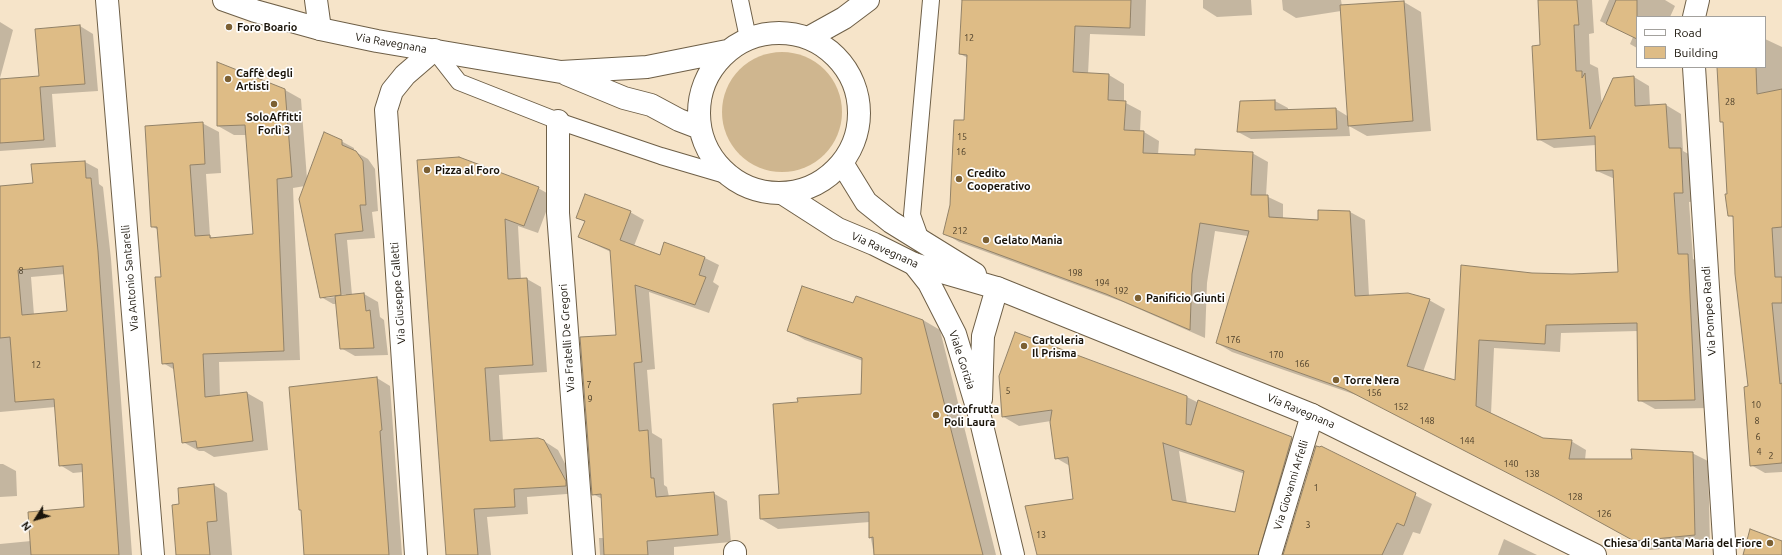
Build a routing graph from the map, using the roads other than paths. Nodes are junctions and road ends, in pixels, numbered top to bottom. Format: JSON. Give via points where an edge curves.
{"nodes":[{"id":1,"x":107,"y":0,"type":"edge"},
{"id":2,"x":224,"y":0,"type":"edge"},
{"id":3,"x":316,"y":0,"type":"edge"},
{"id":4,"x":740,"y":0,"type":"edge"},
{"id":5,"x":868,"y":0,"type":"edge"},
{"id":6,"x":931,"y":0,"type":"edge"},
{"id":7,"x":1698,"y":0,"type":"edge"},
{"id":8,"x":1694,"y":16,"type":"edge"},
{"id":9,"x":320,"y":29,"type":"junction"},
{"id":10,"x":748,"y":38,"type":"junction"},
{"id":11,"x":808,"y":38,"type":"junction"},
{"id":12,"x":434,"y":50,"type":"junction"},
{"id":13,"x":727,"y":51,"type":"junction"},
{"id":14,"x":1694,"y":68,"type":"edge"},
{"id":15,"x":561,"y":72,"type":"junction"},
{"id":16,"x":558,"y":122,"type":"junction"},
{"id":17,"x":700,"y":128,"type":"junction"},
{"id":18,"x":842,"y":163,"type":"junction"},
{"id":19,"x":729,"y":176,"type":"junction"},
{"id":20,"x":782,"y":193,"type":"junction"},
{"id":21,"x":921,"y":240,"type":"junction"},
{"id":22,"x":914,"y":264,"type":"junction"},
{"id":23,"x":997,"y":288,"type":"junction"},
{"id":24,"x":1312,"y":415,"type":"junction"},
{"id":25,"x":980,"y":416,"type":"junction"},
{"id":26,"x":153,"y":555,"type":"edge"},
{"id":27,"x":416,"y":555,"type":"edge"},
{"id":28,"x":584,"y":555,"type":"edge"},
{"id":29,"x":1013,"y":555,"type":"edge"},
{"id":30,"x":1270,"y":555,"type":"edge"},
{"id":31,"x":1595,"y":555,"type":"edge"},
{"id":32,"x":1725,"y":555,"type":"edge"}],
"edges":[{"from":1,"to":26,"type":"street","name":"Via Antonio Santarelli"},
{"from":2,"to":9,"type":"street","name":"Via Ravegnana"},
{"from":3,"to":9,"type":"street"},
{"from":4,"to":10,"type":"lane"},
{"from":5,"to":11,"type":"street","via":[[844,18]]},
{"from":6,"to":21,"type":"lane","via":[[912,214]]},
{"from":7,"to":8,"type":"street"},
{"from":9,"to":12,"type":"street","name":"Via Ravegnana"},
{"from":10,"to":11,"type":"street","via":[[778,32]]},
{"from":10,"to":13,"type":"street"},
{"from":11,"to":18,"type":"street","via":[[835,55],[847,69],[855,88],[860,107],[858,127],[853,146]]},
{"from":12,"to":15,"type":"street","name":"Via Ravegnana"},
{"from":12,"to":16,"type":"lane","via":[[459,82]]},
{"from":12,"to":27,"type":"street","name":"Via Giuseppe Calletti","via":[[405,75],[392,91],[386,110]]},
{"from":13,"to":15,"type":"street","name":"Via Ravegnana","via":[[647,67]]},
{"from":13,"to":17,"type":"street","via":[[713,67],[703,86],[699,106]]},
{"from":14,"to":32,"type":"street","name":"Via Pompeo Randi"},
{"from":15,"to":17,"type":"street","name":"Via Ravegnana","via":[[624,98],[651,105]]},
{"from":16,"to":19,"type":"lane"},
{"from":16,"to":28,"type":"street","name":"Via Fratelli De Gregori","via":[[558,213]]},
{"from":17,"to":19,"type":"street","via":[[706,146]]},
{"from":18,"to":20,"type":"street","via":[[826,179],[805,189]]},
{"from":18,"to":21,"type":"street","name":"Via Ravegnana","via":[[866,202],[891,222]]},
{"from":19,"to":20,"type":"street","via":[[763,191]]},
{"from":20,"to":22,"type":"street","name":"Via Ravegnana","via":[[838,229]]},
{"from":21,"to":23,"type":"street","name":"Via Ravegnana"},
{"from":22,"to":23,"type":"street","name":"Via Ravegnana"},
{"from":22,"to":25,"type":"street","name":"Viale Gorizia","via":[[929,283],[955,334]]},
{"from":23,"to":24,"type":"street","name":"Via Ravegnana"},
{"from":23,"to":25,"type":"street","name":"Viale Gorizia","via":[[983,336]]},
{"from":24,"to":30,"type":"street","name":"Via Giovanni Arfelli"},
{"from":24,"to":31,"type":"street","name":"Via Ravegnana"},
{"from":25,"to":29,"type":"street","name":"Viale Gorizia"}]}
